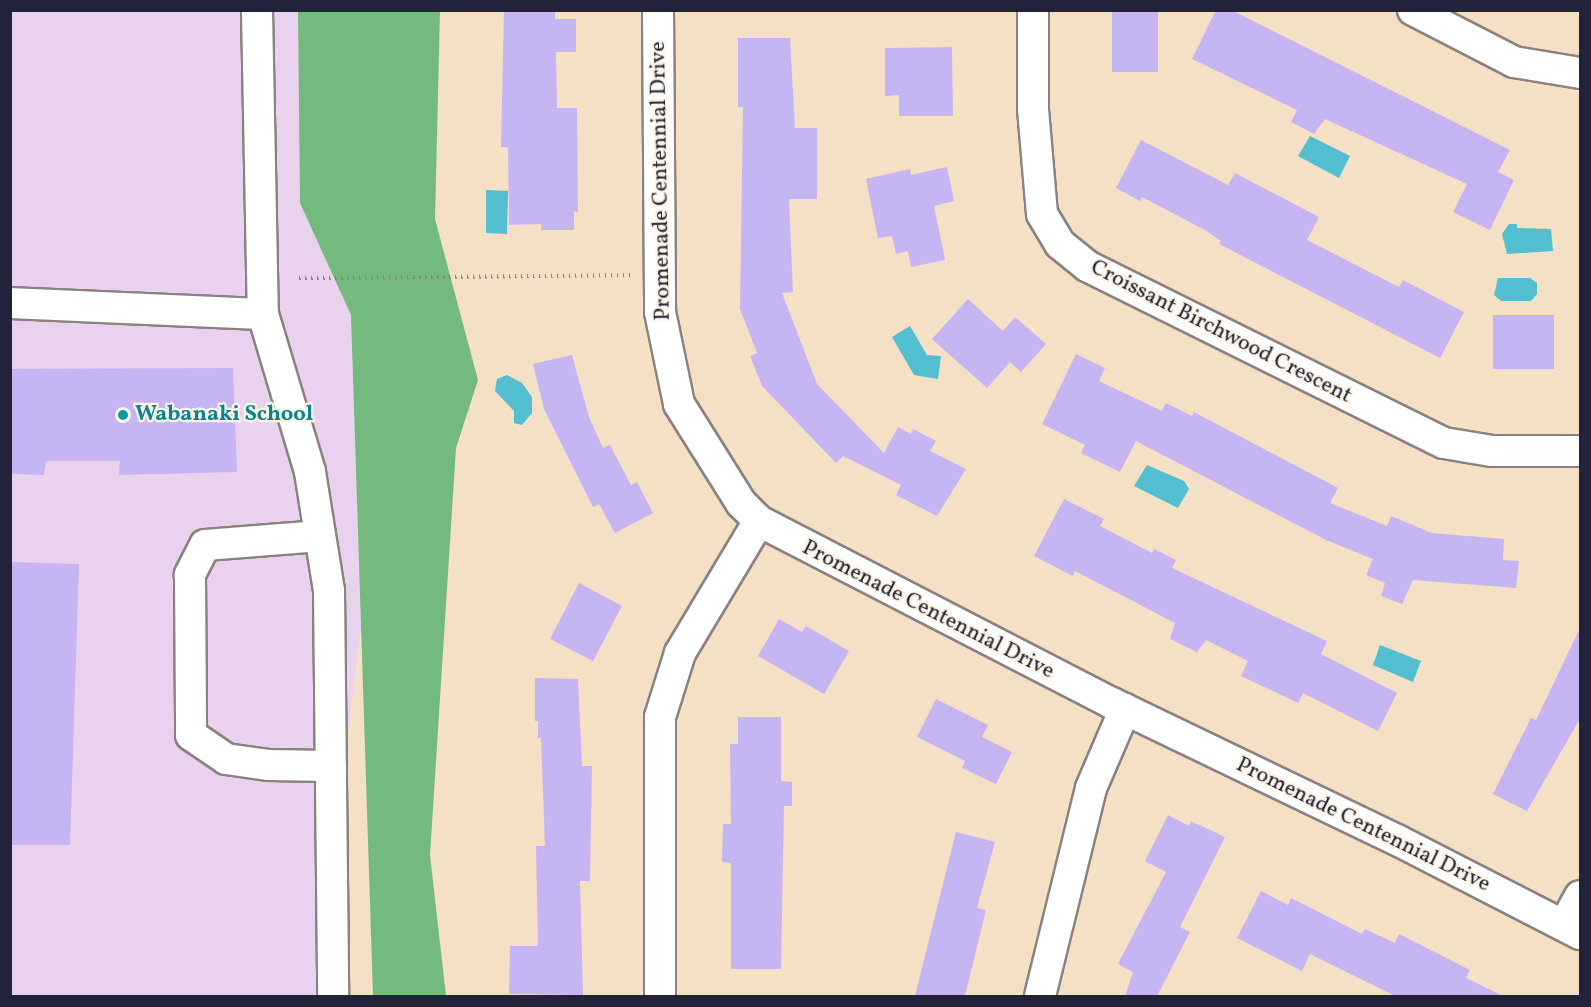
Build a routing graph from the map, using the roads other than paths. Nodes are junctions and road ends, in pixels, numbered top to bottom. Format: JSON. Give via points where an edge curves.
{"nodes":[{"id":1,"x":257,"y":10,"type":"edge"},
{"id":2,"x":658,"y":10,"type":"edge"},
{"id":3,"x":1033,"y":10,"type":"edge"},
{"id":4,"x":1413,"y":10,"type":"edge"},
{"id":5,"x":1581,"y":73,"type":"edge"},
{"id":6,"x":10,"y":303,"type":"edge"},
{"id":7,"x":263,"y":314,"type":"junction"},
{"id":8,"x":1581,"y":451,"type":"edge"},
{"id":9,"x":759,"y":521,"type":"junction"},
{"id":10,"x":320,"y":536,"type":"junction"},
{"id":11,"x":1125,"y":710,"type":"junction"},
{"id":12,"x":331,"y":766,"type":"junction"},
{"id":13,"x":1581,"y":896,"type":"edge"},
{"id":14,"x":1572,"y":930,"type":"edge"},
{"id":15,"x":333,"y":996,"type":"edge"},
{"id":16,"x":660,"y":996,"type":"edge"},
{"id":17,"x":1040,"y":996,"type":"edge"}],
"edges":[{"from":1,"to":7,"type":"street"},
{"from":2,"to":9,"type":"street","name":"Promenade Centennial Drive","via":[[658,275],[660,312],[678,404],[741,503]]},
{"from":3,"to":8,"type":"street","name":"Croissant Birchwood Crescent","via":[[1033,109],[1042,214],[1060,244],[1087,266],[1444,443],[1492,451]]},
{"from":4,"to":5,"type":"street","via":[[1514,62]]},
{"from":6,"to":7,"type":"street"},
{"from":7,"to":10,"type":"street","via":[[310,472]]},
{"from":9,"to":11,"type":"street","name":"Promenade Centennial Drive"},
{"from":9,"to":16,"type":"street","via":[[680,653],[660,717]]},
{"from":10,"to":12,"type":"street","via":[[329,591]]},
{"from":10,"to":12,"type":"street","via":[[205,545],[190,575],[192,735],[226,759],[268,765]]},
{"from":11,"to":14,"type":"street","name":"Promenade Centennial Drive"},
{"from":11,"to":17,"type":"street","via":[[1091,788]]},
{"from":12,"to":15,"type":"street"},
{"from":13,"to":14,"type":"street"}]}
